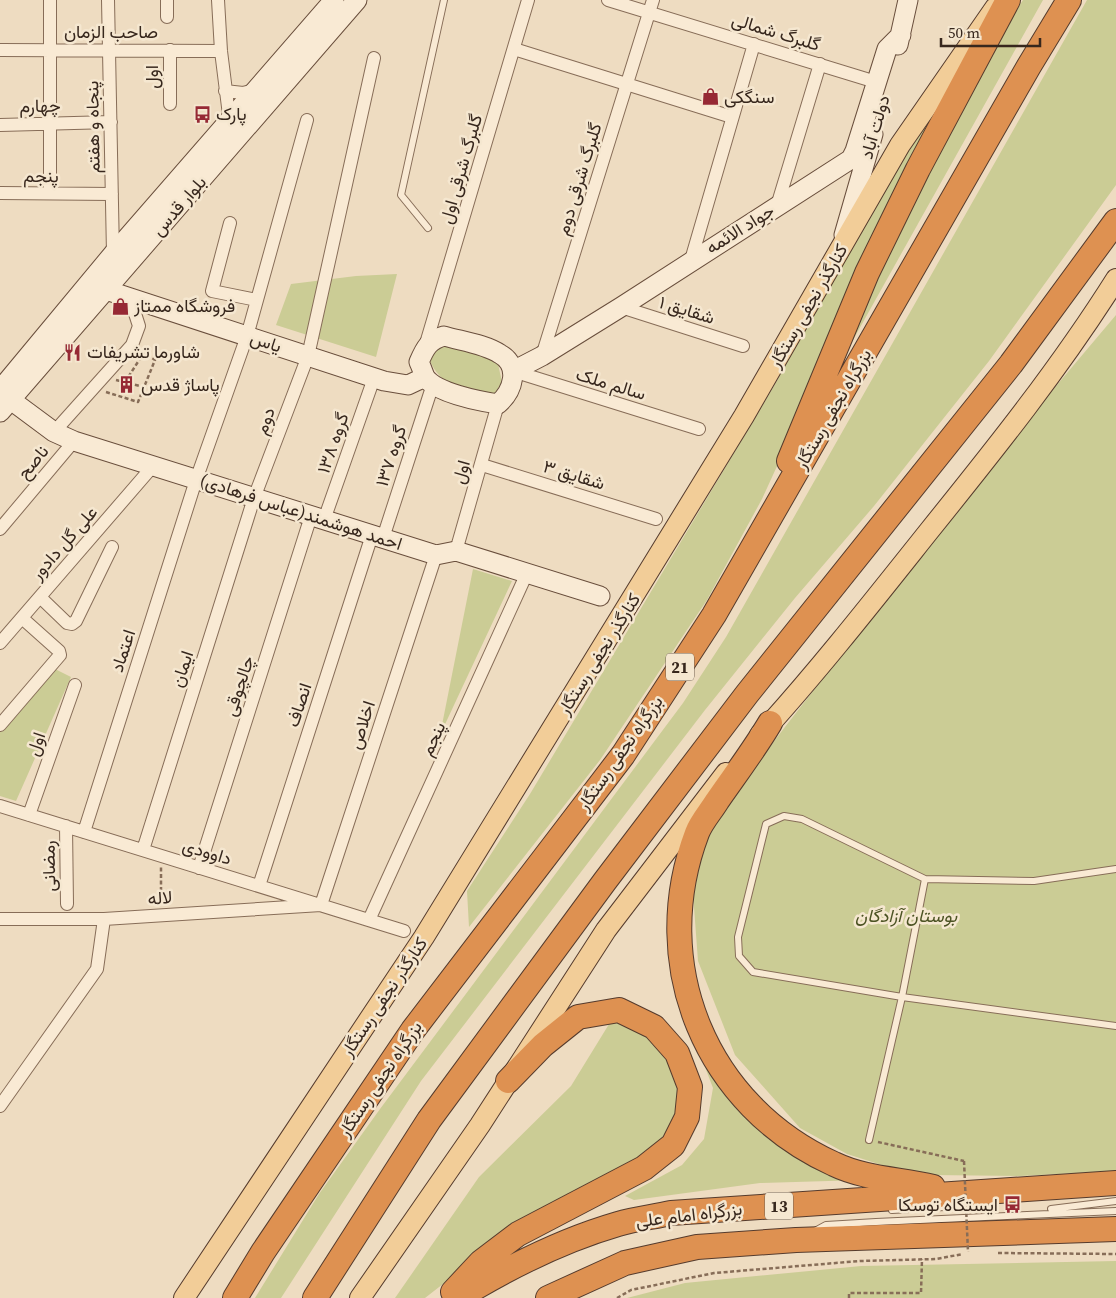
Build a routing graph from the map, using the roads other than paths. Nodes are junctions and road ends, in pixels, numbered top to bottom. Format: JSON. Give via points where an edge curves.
{"nodes":[{"id":1,"x":50,"y":0,"type":"edge"},
{"id":2,"x":108,"y":0,"type":"edge"},
{"id":3,"x":167,"y":0,"type":"edge"},
{"id":4,"x":218,"y":0,"type":"edge"},
{"id":5,"x":334,"y":0,"type":"edge"},
{"id":6,"x":357,"y":0,"type":"edge"},
{"id":7,"x":444,"y":0,"type":"edge"},
{"id":8,"x":528,"y":0,"type":"edge"},
{"id":9,"x":608,"y":0,"type":"edge"},
{"id":10,"x":908,"y":0,"type":"edge"},
{"id":11,"x":1000,"y":0,"type":"edge"},
{"id":12,"x":1008,"y":0,"type":"edge"},
{"id":13,"x":1069,"y":0,"type":"edge"},
{"id":14,"x":651,"y":6,"type":"edge"},
{"id":15,"x":167,"y":17,"type":"dead end"},
{"id":16,"x":901,"y":34,"type":"junction"},
{"id":17,"x":754,"y":44,"type":"junction"},
{"id":18,"x":109,"y":49,"type":"junction"},
{"id":19,"x":514,"y":49,"type":"junction"},
{"id":20,"x":0,"y":50,"type":"edge"},
{"id":21,"x":49,"y":50,"type":"junction"},
{"id":22,"x":170,"y":50,"type":"junction"},
{"id":23,"x":221,"y":51,"type":"junction"},
{"id":24,"x":374,"y":58,"type":"dead end"},
{"id":25,"x":820,"y":64,"type":"junction"},
{"id":26,"x":876,"y":82,"type":"junction"},
{"id":27,"x":627,"y":84,"type":"junction"},
{"id":28,"x":258,"y":89,"type":"junction"},
{"id":29,"x":225,"y":91,"type":"junction"},
{"id":30,"x":170,"y":104,"type":"dead end"},
{"id":31,"x":732,"y":117,"type":"junction"},
{"id":32,"x":307,"y":120,"type":"dead end"},
{"id":33,"x":111,"y":122,"type":"junction"},
{"id":34,"x":230,"y":122,"type":"junction"},
{"id":35,"x":0,"y":124,"type":"edge"},
{"id":36,"x":50,"y":124,"type":"junction"},
{"id":37,"x":0,"y":193,"type":"edge"},
{"id":38,"x":50,"y":193,"type":"junction"},
{"id":39,"x":112,"y":194,"type":"junction"},
{"id":40,"x":778,"y":206,"type":"junction"},
{"id":41,"x":1116,"y":221,"type":"edge"},
{"id":42,"x":230,"y":223,"type":"dead end"},
{"id":43,"x":428,"y":228,"type":"dead end"},
{"id":44,"x":113,"y":254,"type":"junction"},
{"id":45,"x":838,"y":254,"type":"junction"},
{"id":46,"x":691,"y":260,"type":"junction"},
{"id":47,"x":1116,"y":279,"type":"edge"},
{"id":48,"x":106,"y":290,"type":"junction"},
{"id":49,"x":130,"y":298,"type":"junction"},
{"id":50,"x":257,"y":300,"type":"junction"},
{"id":51,"x":620,"y":308,"type":"junction"},
{"id":52,"x":247,"y":336,"type":"junction"},
{"id":53,"x":743,"y":346,"type":"dead end"},
{"id":54,"x":425,"y":347,"type":"junction"},
{"id":55,"x":308,"y":356,"type":"junction"},
{"id":56,"x":542,"y":356,"type":"junction"},
{"id":57,"x":513,"y":371,"type":"junction"},
{"id":58,"x":374,"y":378,"type":"junction"},
{"id":59,"x":429,"y":381,"type":"junction"},
{"id":60,"x":2,"y":399,"type":"edge"},
{"id":61,"x":498,"y":404,"type":"junction"},
{"id":62,"x":699,"y":429,"type":"dead end"},
{"id":63,"x":54,"y":432,"type":"junction"},
{"id":64,"x":74,"y":441,"type":"junction"},
{"id":65,"x":482,"y":465,"type":"junction"},
{"id":66,"x":154,"y":466,"type":"junction"},
{"id":67,"x":196,"y":480,"type":"junction"},
{"id":68,"x":254,"y":498,"type":"junction"},
{"id":69,"x":318,"y":518,"type":"junction"},
{"id":70,"x":656,"y":519,"type":"dead end"},
{"id":71,"x":0,"y":529,"type":"edge"},
{"id":72,"x":761,"y":533,"type":"junction"},
{"id":73,"x":378,"y":537,"type":"junction"},
{"id":74,"x":112,"y":546,"type":"dead end"},
{"id":75,"x":456,"y":551,"type":"junction"},
{"id":76,"x":436,"y":555,"type":"junction"},
{"id":77,"x":528,"y":573,"type":"junction"},
{"id":78,"x":600,"y":596,"type":"dead end"},
{"id":79,"x":40,"y":597,"type":"junction"},
{"id":80,"x":22,"y":618,"type":"junction"},
{"id":81,"x":0,"y":643,"type":"edge"},
{"id":82,"x":75,"y":686,"type":"dead end"},
{"id":83,"x":770,"y":723,"type":"junction"},
{"id":84,"x":0,"y":725,"type":"edge"},
{"id":85,"x":0,"y":806,"type":"edge"},
{"id":86,"x":29,"y":815,"type":"junction"},
{"id":87,"x":66,"y":826,"type":"junction"},
{"id":88,"x":84,"y":832,"type":"junction"},
{"id":89,"x":143,"y":850,"type":"junction"},
{"id":90,"x":199,"y":868,"type":"junction"},
{"id":91,"x":1116,"y":868,"type":"edge"},
{"id":92,"x":924,"y":879,"type":"junction"},
{"id":93,"x":259,"y":886,"type":"junction"},
{"id":94,"x":66,"y":904,"type":"dead end"},
{"id":95,"x":321,"y":905,"type":"junction"},
{"id":96,"x":0,"y":919,"type":"edge"},
{"id":97,"x":104,"y":919,"type":"junction"},
{"id":98,"x":369,"y":920,"type":"junction"},
{"id":99,"x":404,"y":931,"type":"dead end"},
{"id":100,"x":902,"y":997,"type":"junction"},
{"id":101,"x":1116,"y":1026,"type":"edge"},
{"id":102,"x":508,"y":1081,"type":"junction"},
{"id":103,"x":0,"y":1106,"type":"edge"},
{"id":104,"x":869,"y":1140,"type":"road end"},
{"id":105,"x":1116,"y":1183,"type":"edge"},
{"id":106,"x":962,"y":1193,"type":"junction"},
{"id":107,"x":1116,"y":1201,"type":"edge"},
{"id":108,"x":1050,"y":1209,"type":"dead end"},
{"id":109,"x":883,"y":1210,"type":"dead end"},
{"id":110,"x":995,"y":1210,"type":"dead end"},
{"id":111,"x":1116,"y":1212,"type":"edge"},
{"id":112,"x":1116,"y":1229,"type":"edge"},
{"id":113,"x":796,"y":1240,"type":"junction"},
{"id":114,"x":184,"y":1298,"type":"edge"},
{"id":115,"x":235,"y":1298,"type":"edge"},
{"id":116,"x":315,"y":1298,"type":"edge"},
{"id":117,"x":360,"y":1298,"type":"edge"},
{"id":118,"x":448,"y":1298,"type":"edge"},
{"id":119,"x":458,"y":1298,"type":"edge"},
{"id":120,"x":548,"y":1298,"type":"edge"}],
"edges":[{"from":1,"to":21,"type":"street"},
{"from":2,"to":18,"type":"street","name":"پنجاه و هفتم"},
{"from":3,"to":15,"type":"street"},
{"from":4,"to":23,"type":"street"},
{"from":5,"to":28,"type":"street","name":"بلوار قدس"},
{"from":6,"to":48,"type":"street","name":"بلوار قدس"},
{"from":7,"to":43,"type":"lane","via":[[401,195]]},
{"from":8,"to":19,"type":"street","name":"گلبرگ شرقی اول"},
{"from":9,"to":14,"type":"street","name":"گلبرگ شمالی"},
{"from":10,"to":16,"type":"street","name":"دولت آباد"},
{"from":11,"to":45,"type":"main road","name":"کنارگذر نجفی رستگار","via":[[900,146]]},
{"from":12,"to":72,"type":"highway","via":[[867,273]]},
{"from":13,"to":72,"type":"highway","name":"بزرگراه نجفی رستگار","number":"21"},
{"from":14,"to":17,"type":"street","name":"گلبرگ شمالی"},
{"from":14,"to":27,"type":"street","name":"گلبرگ شرقی دوم"},
{"from":16,"to":26,"type":"street","name":"جواد الائمه","via":[[887,48]]},
{"from":16,"to":45,"type":"street","name":"دولت آباد"},
{"from":17,"to":25,"type":"street","name":"گلبرگ شمالی"},
{"from":17,"to":31,"type":"street"},
{"from":18,"to":21,"type":"street","name":"صاحب الزمان"},
{"from":18,"to":22,"type":"street","name":"صاحب الزمان"},
{"from":18,"to":33,"type":"street","name":"پنجاه و هفتم"},
{"from":19,"to":27,"type":"street"},
{"from":19,"to":54,"type":"street","name":"گلبرگ شرقی اول"},
{"from":20,"to":21,"type":"street","name":"صاحب الزمان"},
{"from":21,"to":36,"type":"street"},
{"from":22,"to":23,"type":"street","name":"صاحب الزمان"},
{"from":22,"to":30,"type":"street","name":"اول"},
{"from":23,"to":29,"type":"street"},
{"from":24,"to":55,"type":"street","name":"دوم"},
{"from":25,"to":26,"type":"street","name":"گلبرگ شمالی"},
{"from":25,"to":40,"type":"street"},
{"from":26,"to":40,"type":"street","name":"جواد الائمه","via":[[851,160]]},
{"from":27,"to":31,"type":"street"},
{"from":27,"to":56,"type":"street","name":"گلبرگ شرقی دوم"},
{"from":28,"to":29,"type":"street","via":[[243,93]]},
{"from":28,"to":34,"type":"street","name":"بلوار قدس"},
{"from":29,"to":34,"type":"street"},
{"from":31,"to":46,"type":"street"},
{"from":32,"to":50,"type":"street"},
{"from":33,"to":36,"type":"street","name":"چهارم"},
{"from":33,"to":39,"type":"street","name":"پنجاه و هفتم"},
{"from":34,"to":44,"type":"street","name":"بلوار قدس"},
{"from":35,"to":36,"type":"street","name":"چهارم"},
{"from":36,"to":38,"type":"street"},
{"from":37,"to":38,"type":"street","name":"پنجم"},
{"from":38,"to":39,"type":"street","name":"پنجم"},
{"from":39,"to":44,"type":"street","name":"پنجاه و هفتم"},
{"from":40,"to":46,"type":"street","name":"جواد الائمه"},
{"from":41,"to":116,"type":"highway","via":[[1011,364],[747,694],[605,881],[429,1120]]},
{"from":42,"to":50,"type":"street","via":[[212,291]]},
{"from":44,"to":60,"type":"street","name":"بلوار قدس"},
{"from":45,"to":114,"type":"main road","name":"کنارگذر نجفی رستگار","via":[[654,565],[424,937]]},
{"from":46,"to":51,"type":"street","name":"جواد الائمه"},
{"from":47,"to":83,"type":"main road","via":[[1019,420]]},
{"from":48,"to":49,"type":"street","name":"یاس"},
{"from":48,"to":60,"type":"street","name":"بلوار قدس"},
{"from":49,"to":52,"type":"street","name":"یاس"},
{"from":49,"to":63,"type":"street","via":[[139,326],[132,345]]},
{"from":50,"to":52,"type":"street"},
{"from":51,"to":53,"type":"street","name":"شقایق ۱"},
{"from":51,"to":56,"type":"street","name":"جواد الائمه"},
{"from":52,"to":55,"type":"street","name":"یاس"},
{"from":52,"to":67,"type":"street"},
{"from":54,"to":57,"type":"street","via":[[433,339],[444,336],[501,354]]},
{"from":54,"to":59,"type":"street","via":[[420,362]]},
{"from":55,"to":58,"type":"street","name":"یاس"},
{"from":55,"to":68,"type":"street","name":"دوم"},
{"from":56,"to":57,"type":"street","name":"جواد الائمه"},
{"from":57,"to":61,"type":"street","via":[[512,385]]},
{"from":57,"to":62,"type":"street","name":"سالم ملک"},
{"from":58,"to":59,"type":"street","name":"یاس","via":[[408,384]]},
{"from":58,"to":69,"type":"street","name":"گروه ۱۳۸"},
{"from":59,"to":61,"type":"street","via":[[462,397]]},
{"from":59,"to":73,"type":"street","name":"گروه ۱۳۷"},
{"from":60,"to":63,"type":"street","name":"احمد هوشمند(عباس فرهادی)"},
{"from":61,"to":65,"type":"street","name":"اول"},
{"from":63,"to":64,"type":"street","name":"احمد هوشمند(عباس فرهادی)"},
{"from":64,"to":66,"type":"street","name":"احمد هوشمند(عباس فرهادی)"},
{"from":64,"to":71,"type":"street","name":"ناصح"},
{"from":65,"to":70,"type":"street","name":"شقایق ۳"},
{"from":65,"to":75,"type":"street","name":"اول"},
{"from":66,"to":67,"type":"street","name":"احمد هوشمند(عباس فرهادی)"},
{"from":66,"to":79,"type":"street","name":"علی گل دادور"},
{"from":67,"to":68,"type":"street","name":"احمد هوشمند(عباس فرهادی)"},
{"from":67,"to":88,"type":"street","name":"اعتماد"},
{"from":68,"to":69,"type":"street","name":"احمد هوشمند(عباس فرهادی)"},
{"from":68,"to":89,"type":"street","name":"ایمان"},
{"from":69,"to":73,"type":"street","name":"احمد هوشمند(عباس فرهادی)"},
{"from":69,"to":90,"type":"street","name":"چالچوقی"},
{"from":72,"to":115,"type":"highway","name":"بزرگراه نجفی رستگار","number":"21","via":[[714,615],[623,755],[413,1030],[262,1252]]},
{"from":73,"to":76,"type":"street","name":"احمد هوشمند(عباس فرهادی)"},
{"from":73,"to":93,"type":"street","name":"انصاف"},
{"from":74,"to":79,"type":"street","via":[[72,624],[67,624]]},
{"from":75,"to":76,"type":"street","name":"احمد هوشمند(عباس فرهادی)"},
{"from":75,"to":77,"type":"street","name":"احمد هوشمند(عباس فرهادی)"},
{"from":76,"to":95,"type":"street","name":"اخلاص"},
{"from":77,"to":78,"type":"street","name":"احمد هوشمند(عباس فرهادی)"},
{"from":77,"to":98,"type":"street","name":"پنجم"},
{"from":79,"to":80,"type":"street","name":"علی گل دادور"},
{"from":80,"to":81,"type":"street","name":"علی گل دادور"},
{"from":80,"to":84,"type":"street","via":[[59,650],[60,655]]},
{"from":82,"to":86,"type":"street","name":"اول"},
{"from":83,"to":102,"type":"main road","via":[[713,786],[606,930]]},
{"from":83,"to":106,"type":"highway","via":[[697,831],[684,873],[678,924],[683,979],[698,1027],[731,1086],[754,1110],[807,1152],[836,1166],[869,1176]]},
{"from":85,"to":86,"type":"street","name":"داوودی"},
{"from":86,"to":87,"type":"street","name":"داوودی"},
{"from":87,"to":88,"type":"street","name":"داوودی"},
{"from":87,"to":94,"type":"street","name":"رمضانی"},
{"from":88,"to":89,"type":"street","name":"داوودی"},
{"from":89,"to":90,"type":"street","name":"داوودی"},
{"from":90,"to":93,"type":"street","name":"داوودی"},
{"from":91,"to":92,"type":"lane","via":[[1034,881]]},
{"from":92,"to":100,"type":"lane"},
{"from":92,"to":100,"type":"lane","via":[[802,819],[784,816],[766,824],[738,937],[740,956],[753,972]]},
{"from":93,"to":95,"type":"street","name":"داوودی"},
{"from":95,"to":97,"type":"street","name":"لاله"},
{"from":95,"to":98,"type":"street","name":"داوودی"},
{"from":96,"to":97,"type":"street","name":"لاله"},
{"from":97,"to":103,"type":"street","via":[[97,969]]},
{"from":98,"to":99,"type":"street","name":"داوودی"},
{"from":100,"to":101,"type":"lane"},
{"from":100,"to":104,"type":"lane"},
{"from":102,"to":117,"type":"main road"},
{"from":102,"to":118,"type":"highway","via":[[578,1017],[619,1010],[654,1027],[677,1053],[690,1087],[687,1117],[673,1145],[644,1168],[518,1234],[481,1262]]},
{"from":105,"to":106,"type":"highway","name":"بزرگراه امام علی","number":"13"},
{"from":106,"to":119,"type":"highway","name":"بزرگراه امام علی","number":"13","via":[[862,1203],[670,1213],[618,1224],[571,1240]]},
{"from":107,"to":108,"type":"lane"},
{"from":109,"to":110,"type":"lane","via":[[962,1206]]},
{"from":111,"to":113,"type":"lane","via":[[826,1225]]},
{"from":112,"to":113,"type":"highway","name":"بزرگراه امام علی","number":"13"},
{"from":113,"to":120,"type":"highway","name":"بزرگراه امام علی","number":"13","via":[[697,1246],[662,1253],[625,1263]]}]}
